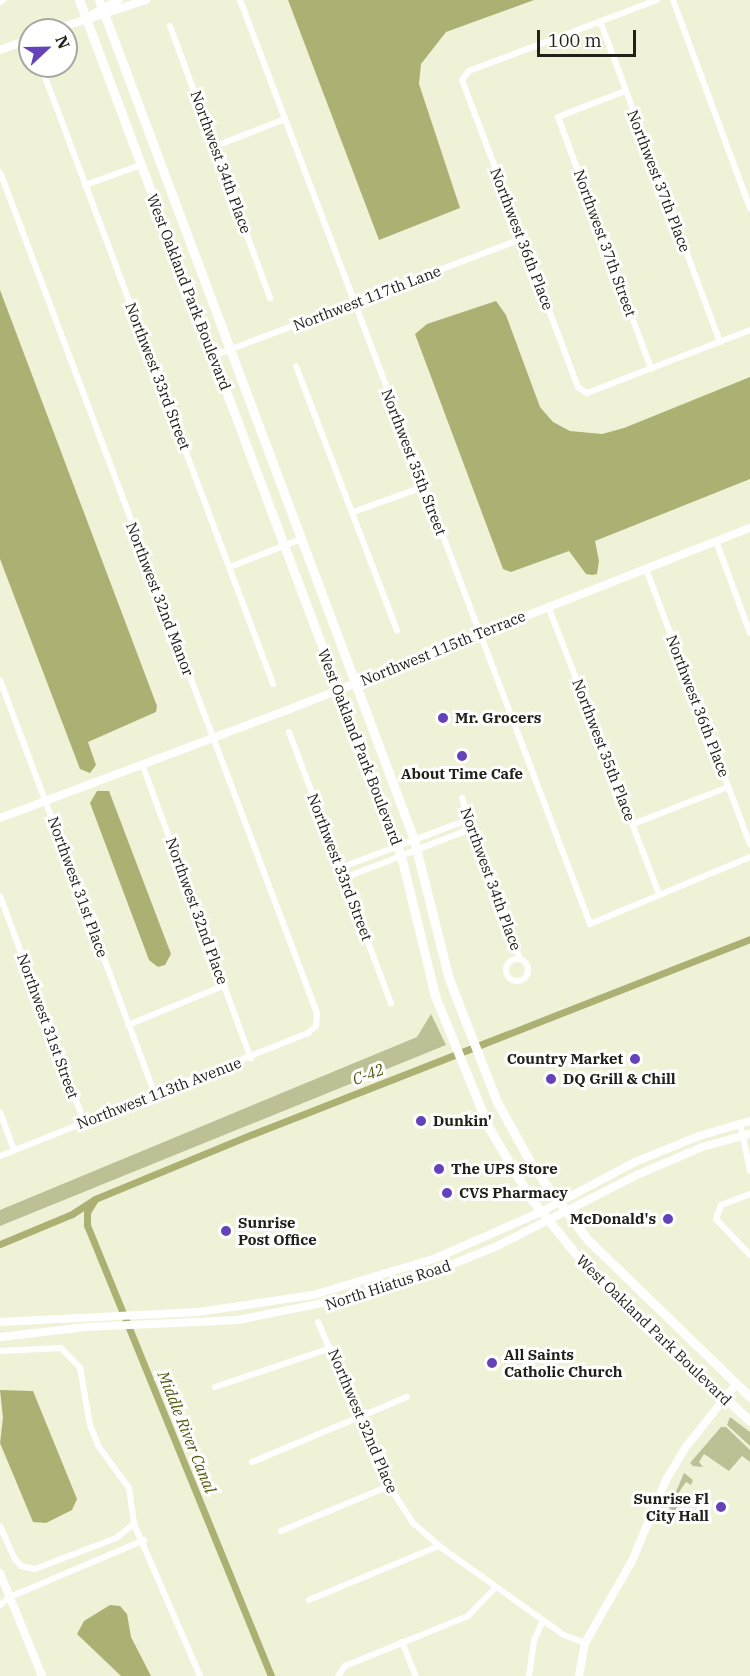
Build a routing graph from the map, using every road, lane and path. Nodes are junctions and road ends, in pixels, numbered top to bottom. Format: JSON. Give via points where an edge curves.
{"nodes":[{"id":1,"x":79,"y":0,"type":"edge"},
{"id":2,"x":118,"y":0,"type":"edge"},
{"id":3,"x":146,"y":0,"type":"edge"},
{"id":4,"x":240,"y":0,"type":"edge"},
{"id":5,"x":657,"y":0,"type":"edge"},
{"id":6,"x":673,"y":0,"type":"edge"},
{"id":7,"x":101,"y":7,"type":"edge"},
{"id":8,"x":85,"y":18,"type":"junction"},
{"id":9,"x":78,"y":21,"type":"edge"},
{"id":10,"x":600,"y":21,"type":"junction"},
{"id":11,"x":170,"y":26,"type":"dead end"},
{"id":12,"x":18,"y":43,"type":"edge"},
{"id":13,"x":0,"y":50,"type":"edge"},
{"id":14,"x":45,"y":78,"type":"edge"},
{"id":15,"x":626,"y":91,"type":"junction"},
{"id":16,"x":285,"y":119,"type":"junction"},
{"id":17,"x":216,"y":146,"type":"junction"},
{"id":18,"x":141,"y":165,"type":"junction"},
{"id":19,"x":0,"y":172,"type":"edge"},
{"id":20,"x":85,"y":185,"type":"junction"},
{"id":21,"x":750,"y":208,"type":"edge"},
{"id":22,"x":521,"y":239,"type":"junction"},
{"id":23,"x":270,"y":298,"type":"dead end"},
{"id":24,"x":354,"y":303,"type":"junction"},
{"id":25,"x":750,"y":330,"type":"edge"},
{"id":26,"x":720,"y":342,"type":"junction"},
{"id":27,"x":230,"y":350,"type":"junction"},
{"id":28,"x":213,"y":356,"type":"junction"},
{"id":29,"x":296,"y":366,"type":"dead end"},
{"id":30,"x":651,"y":369,"type":"junction"},
{"id":31,"x":423,"y":487,"type":"junction"},
{"id":32,"x":352,"y":512,"type":"junction"},
{"id":33,"x":750,"y":528,"type":"edge"},
{"id":34,"x":301,"y":539,"type":"junction"},
{"id":35,"x":716,"y":541,"type":"junction"},
{"id":36,"x":284,"y":545,"type":"junction"},
{"id":37,"x":230,"y":567,"type":"junction"},
{"id":38,"x":645,"y":568,"type":"junction"},
{"id":39,"x":548,"y":606,"type":"junction"},
{"id":40,"x":396,"y":630,"type":"dead end"},
{"id":41,"x":750,"y":633,"type":"edge"},
{"id":42,"x":478,"y":634,"type":"junction"},
{"id":43,"x":0,"y":680,"type":"edge"},
{"id":44,"x":355,"y":683,"type":"junction"},
{"id":45,"x":273,"y":684,"type":"dead end"},
{"id":46,"x":339,"y":690,"type":"junction"},
{"id":47,"x":289,"y":732,"type":"dead end"},
{"id":48,"x":213,"y":738,"type":"junction"},
{"id":49,"x":142,"y":764,"type":"junction"},
{"id":50,"x":728,"y":787,"type":"junction"},
{"id":51,"x":462,"y":798,"type":"dead end"},
{"id":52,"x":46,"y":801,"type":"junction"},
{"id":53,"x":0,"y":818,"type":"edge"},
{"id":54,"x":470,"y":819,"type":"junction"},
{"id":55,"x":633,"y":824,"type":"junction"},
{"id":56,"x":473,"y":828,"type":"junction"},
{"id":57,"x":750,"y":844,"type":"edge"},
{"id":58,"x":416,"y":845,"type":"junction"},
{"id":59,"x":397,"y":846,"type":"junction"},
{"id":60,"x":401,"y":856,"type":"junction"},
{"id":61,"x":750,"y":857,"type":"edge"},
{"id":62,"x":340,"y":868,"type":"junction"},
{"id":63,"x":344,"y":878,"type":"junction"},
{"id":64,"x":659,"y":894,"type":"junction"},
{"id":65,"x":0,"y":896,"type":"edge"},
{"id":66,"x":520,"y":959,"type":"dead end"},
{"id":67,"x":225,"y":986,"type":"junction"},
{"id":68,"x":391,"y":1003,"type":"dead end"},
{"id":69,"x":128,"y":1025,"type":"junction"},
{"id":70,"x":316,"y":1026,"type":"joint"},
{"id":71,"x":251,"y":1058,"type":"junction"},
{"id":72,"x":155,"y":1095,"type":"junction"},
{"id":73,"x":0,"y":1112,"type":"edge"},
{"id":74,"x":84,"y":1122,"type":"junction"},
{"id":75,"x":747,"y":1123,"type":"edge"},
{"id":76,"x":746,"y":1135,"type":"edge"},
{"id":77,"x":14,"y":1150,"type":"junction"},
{"id":78,"x":0,"y":1156,"type":"edge"},
{"id":79,"x":750,"y":1171,"type":"edge"},
{"id":80,"x":750,"y":1194,"type":"edge"},
{"id":81,"x":558,"y":1204,"type":"junction"},
{"id":82,"x":541,"y":1212,"type":"junction"},
{"id":83,"x":565,"y":1213,"type":"junction"},
{"id":84,"x":548,"y":1222,"type":"junction"},
{"id":85,"x":750,"y":1255,"type":"edge"},
{"id":86,"x":0,"y":1322,"type":"edge"},
{"id":87,"x":318,"y":1322,"type":"dead end"},
{"id":88,"x":0,"y":1337,"type":"edge"},
{"id":89,"x":332,"y":1348,"type":"junction"},
{"id":90,"x":0,"y":1351,"type":"edge"},
{"id":91,"x":736,"y":1384,"type":"junction"},
{"id":92,"x":215,"y":1387,"type":"dead end"},
{"id":93,"x":407,"y":1397,"type":"dead end"},
{"id":94,"x":750,"y":1397,"type":"edge"},
{"id":95,"x":724,"y":1398,"type":"junction"},
{"id":96,"x":360,"y":1416,"type":"junction"},
{"id":97,"x":750,"y":1421,"type":"edge"},
{"id":98,"x":252,"y":1462,"type":"dead end"},
{"id":99,"x":389,"y":1486,"type":"junction"},
{"id":100,"x":134,"y":1524,"type":"junction"},
{"id":101,"x":0,"y":1526,"type":"edge"},
{"id":102,"x":281,"y":1531,"type":"dead end"},
{"id":103,"x":144,"y":1540,"type":"junction"},
{"id":104,"x":439,"y":1546,"type":"junction"},
{"id":105,"x":0,"y":1573,"type":"edge"},
{"id":106,"x":496,"y":1587,"type":"junction"},
{"id":107,"x":10,"y":1597,"type":"junction"},
{"id":108,"x":309,"y":1600,"type":"dead end"},
{"id":109,"x":0,"y":1605,"type":"edge"},
{"id":110,"x":543,"y":1620,"type":"junction"},
{"id":111,"x":402,"y":1642,"type":"junction"},
{"id":112,"x":585,"y":1643,"type":"junction"},
{"id":113,"x":42,"y":1676,"type":"edge"},
{"id":114,"x":200,"y":1676,"type":"edge"},
{"id":115,"x":338,"y":1676,"type":"edge"},
{"id":116,"x":416,"y":1676,"type":"edge"},
{"id":117,"x":529,"y":1676,"type":"edge"},
{"id":118,"x":579,"y":1676,"type":"edge"}],
"edges":[{"from":1,"to":8,"type":"main road","name":"West Oakland Park Boulevard"},
{"from":2,"to":7,"type":"main road"},
{"from":3,"to":7,"type":"main road"},
{"from":4,"to":16,"type":"street","name":"Northwest 35th Street"},
{"from":5,"to":10,"type":"street"},
{"from":6,"to":21,"type":"street"},
{"from":7,"to":8,"type":"main road"},
{"from":7,"to":27,"type":"main road","name":"West Oakland Park Boulevard"},
{"from":8,"to":9,"type":"main road"},
{"from":8,"to":18,"type":"main road","name":"West Oakland Park Boulevard"},
{"from":10,"to":15,"type":"street","name":"Northwest 37th Place"},
{"from":10,"to":22,"type":"street","name":"Northwest 36th Place","via":[[470,71],[462,80]]},
{"from":11,"to":17,"type":"street","name":"Northwest 34th Place"},
{"from":12,"to":13,"type":"main road"},
{"from":14,"to":20,"type":"street","name":"Northwest 33rd Street"},
{"from":15,"to":26,"type":"street","name":"Northwest 37th Place"},
{"from":15,"to":30,"type":"street","name":"Northwest 37th Street","via":[[558,117]]},
{"from":16,"to":17,"type":"street"},
{"from":16,"to":24,"type":"street","name":"Northwest 35th Street"},
{"from":17,"to":23,"type":"street","name":"Northwest 34th Place"},
{"from":18,"to":20,"type":"street"},
{"from":18,"to":28,"type":"main road","name":"West Oakland Park Boulevard"},
{"from":19,"to":48,"type":"street","name":"Northwest 32nd Manor"},
{"from":20,"to":37,"type":"street","name":"Northwest 33rd Street"},
{"from":22,"to":24,"type":"street","name":"Northwest 117th Lane"},
{"from":22,"to":30,"type":"street","name":"Northwest 36th Place","via":[[578,387],[587,393]]},
{"from":24,"to":27,"type":"street","name":"Northwest 117th Lane"},
{"from":24,"to":31,"type":"street","name":"Northwest 35th Street"},
{"from":25,"to":26,"type":"street"},
{"from":26,"to":30,"type":"street"},
{"from":27,"to":28,"type":"street","name":"Northwest 117th Lane"},
{"from":27,"to":34,"type":"main road","name":"West Oakland Park Boulevard"},
{"from":28,"to":36,"type":"main road","name":"West Oakland Park Boulevard"},
{"from":29,"to":32,"type":"street"},
{"from":31,"to":32,"type":"street"},
{"from":31,"to":42,"type":"street","name":"Northwest 35th Street"},
{"from":32,"to":40,"type":"street"},
{"from":33,"to":35,"type":"main road","name":"Northwest 115th Terrace"},
{"from":34,"to":36,"type":"street"},
{"from":34,"to":44,"type":"main road","name":"West Oakland Park Boulevard"},
{"from":35,"to":38,"type":"main road","name":"Northwest 115th Terrace"},
{"from":35,"to":41,"type":"street"},
{"from":36,"to":37,"type":"street"},
{"from":36,"to":46,"type":"main road","name":"West Oakland Park Boulevard"},
{"from":37,"to":45,"type":"street","name":"Northwest 33rd Street"},
{"from":38,"to":39,"type":"main road","name":"Northwest 115th Terrace"},
{"from":38,"to":50,"type":"street","name":"Northwest 36th Place"},
{"from":39,"to":42,"type":"main road","name":"Northwest 115th Terrace"},
{"from":39,"to":55,"type":"street","name":"Northwest 35th Place"},
{"from":42,"to":44,"type":"main road","name":"Northwest 115th Terrace"},
{"from":42,"to":64,"type":"street","name":"Northwest 35th Street","via":[[590,924]]},
{"from":43,"to":52,"type":"street","name":"Northwest 31st Place"},
{"from":44,"to":46,"type":"main road","name":"Northwest 115th Terrace"},
{"from":44,"to":58,"type":"main road","name":"West Oakland Park Boulevard"},
{"from":46,"to":48,"type":"main road","name":"Northwest 115th Terrace"},
{"from":46,"to":59,"type":"main road","name":"West Oakland Park Boulevard"},
{"from":47,"to":62,"type":"street","name":"Northwest 33rd Street"},
{"from":48,"to":49,"type":"main road","name":"Northwest 115th Terrace"},
{"from":48,"to":70,"type":"street","name":"Northwest 32nd Manor","via":[[317,1013]]},
{"from":49,"to":52,"type":"main road","name":"Northwest 115th Terrace"},
{"from":49,"to":67,"type":"street","name":"Northwest 32nd Place"},
{"from":50,"to":55,"type":"street"},
{"from":50,"to":57,"type":"street","name":"Northwest 36th Place"},
{"from":51,"to":54,"type":"street","name":"Northwest 34th Place"},
{"from":52,"to":53,"type":"main road","name":"Northwest 115th Terrace"},
{"from":52,"to":69,"type":"street","name":"Northwest 31st Place"},
{"from":54,"to":56,"type":"street","name":"Northwest 34th Place"},
{"from":54,"to":58,"type":"street"},
{"from":55,"to":64,"type":"street","name":"Northwest 35th Place"},
{"from":56,"to":58,"type":"street"},
{"from":56,"to":66,"type":"street","name":"Northwest 34th Place"},
{"from":58,"to":59,"type":"street"},
{"from":58,"to":60,"type":"street"},
{"from":58,"to":81,"type":"main road","name":"West Oakland Park Boulevard","via":[[449,979],[483,1072],[512,1131]]},
{"from":59,"to":60,"type":"main road","name":"West Oakland Park Boulevard"},
{"from":59,"to":62,"type":"street"},
{"from":60,"to":63,"type":"street"},
{"from":60,"to":82,"type":"main road","name":"West Oakland Park Boulevard","via":[[430,979],[467,1079],[498,1146]]},
{"from":61,"to":64,"type":"street"},
{"from":62,"to":63,"type":"street","name":"Northwest 33rd Street"},
{"from":63,"to":68,"type":"street","name":"Northwest 33rd Street"},
{"from":65,"to":74,"type":"street","name":"Northwest 31st Street"},
{"from":67,"to":69,"type":"street"},
{"from":67,"to":71,"type":"street","name":"Northwest 32nd Place"},
{"from":69,"to":72,"type":"street","name":"Northwest 31st Place"},
{"from":70,"to":71,"type":"street","name":"Northwest 113th Avenue"},
{"from":71,"to":72,"type":"street","name":"Northwest 113th Avenue"},
{"from":72,"to":74,"type":"street","name":"Northwest 113th Avenue"},
{"from":73,"to":77,"type":"street"},
{"from":74,"to":77,"type":"street","name":"Northwest 113th Avenue"},
{"from":75,"to":76,"type":"street"},
{"from":75,"to":81,"type":"main road","name":"North Hiatus Road","via":[[635,1161]]},
{"from":76,"to":79,"type":"street"},
{"from":76,"to":83,"type":"main road","name":"North Hiatus Road","via":[[702,1147],[639,1174]]},
{"from":77,"to":78,"type":"street","name":"Northwest 113th Avenue"},
{"from":80,"to":85,"type":"street","via":[[721,1205],[716,1219]]},
{"from":81,"to":82,"type":"main road","name":"North Hiatus Road"},
{"from":81,"to":83,"type":"main road","name":"West Oakland Park Boulevard"},
{"from":82,"to":84,"type":"main road","name":"West Oakland Park Boulevard"},
{"from":82,"to":86,"type":"main road","name":"North Hiatus Road","via":[[436,1258],[314,1295],[236,1308]]},
{"from":83,"to":84,"type":"main road","name":"North Hiatus Road"},
{"from":83,"to":91,"type":"main road","name":"West Oakland Park Boulevard","via":[[621,1275]]},
{"from":84,"to":88,"type":"main road","name":"North Hiatus Road","via":[[418,1278],[318,1307],[238,1320]]},
{"from":84,"to":95,"type":"main road","name":"West Oakland Park Boulevard","via":[[609,1290]]},
{"from":87,"to":89,"type":"street","name":"Northwest 32nd Place"},
{"from":89,"to":92,"type":"street"},
{"from":89,"to":96,"type":"street","name":"Northwest 32nd Place"},
{"from":90,"to":100,"type":"street","via":[[61,1348],[80,1368],[90,1425],[99,1447],[129,1488]]},
{"from":91,"to":94,"type":"main road","name":"West Oakland Park Boulevard"},
{"from":91,"to":95,"type":"main road"},
{"from":93,"to":96,"type":"street"},
{"from":95,"to":97,"type":"main road","name":"West Oakland Park Boulevard"},
{"from":95,"to":112,"type":"main road","via":[[666,1479],[632,1561]]},
{"from":96,"to":98,"type":"street"},
{"from":96,"to":99,"type":"street","name":"Northwest 32nd Place"},
{"from":99,"to":102,"type":"street"},
{"from":99,"to":104,"type":"street","name":"Northwest 32nd Place","via":[[413,1523]]},
{"from":100,"to":101,"type":"street","via":[[116,1538],[34,1569],[21,1566]]},
{"from":100,"to":103,"type":"street"},
{"from":103,"to":107,"type":"street"},
{"from":103,"to":114,"type":"street"},
{"from":104,"to":106,"type":"street","name":"Northwest 32nd Place"},
{"from":104,"to":108,"type":"street"},
{"from":105,"to":107,"type":"main road"},
{"from":106,"to":110,"type":"street","name":"Northwest 32nd Place"},
{"from":106,"to":111,"type":"street","via":[[468,1616]]},
{"from":107,"to":109,"type":"street"},
{"from":107,"to":113,"type":"main road"},
{"from":110,"to":112,"type":"street","name":"Northwest 32nd Place","via":[[564,1635]]},
{"from":110,"to":117,"type":"street","via":[[534,1641]]},
{"from":111,"to":115,"type":"street","via":[[345,1666]]},
{"from":111,"to":116,"type":"street"},
{"from":112,"to":118,"type":"main road"}]}
